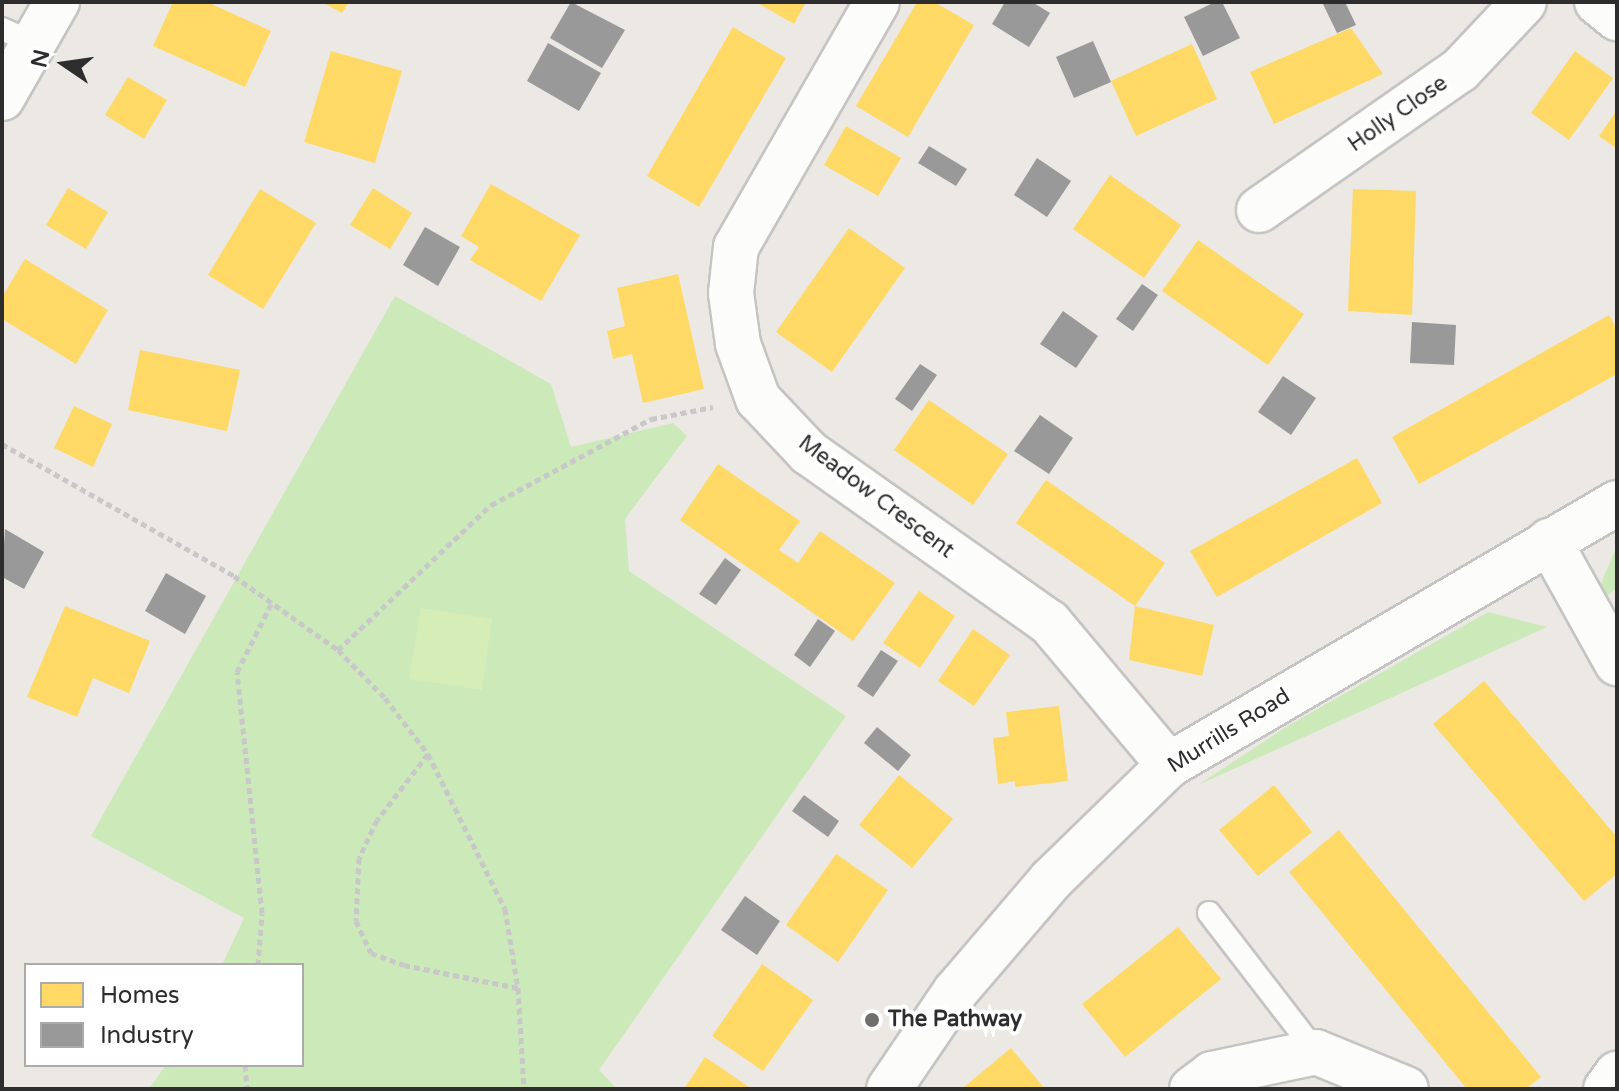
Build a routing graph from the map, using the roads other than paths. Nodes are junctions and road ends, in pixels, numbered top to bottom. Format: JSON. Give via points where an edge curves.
{"nodes":[{"id":1,"x":57,"y":2,"type":"edge"},
{"id":2,"x":877,"y":2,"type":"edge"},
{"id":3,"x":1524,"y":2,"type":"edge"},
{"id":4,"x":1597,"y":2,"type":"edge"},
{"id":5,"x":1617,"y":18,"type":"edge"},
{"id":6,"x":18,"y":36,"type":"edge"},
{"id":7,"x":2,"y":98,"type":"edge"},
{"id":8,"x":1259,"y":210,"type":"dead end"},
{"id":9,"x":1617,"y":503,"type":"edge"},
{"id":10,"x":1549,"y":541,"type":"junction"},
{"id":11,"x":1617,"y":663,"type":"edge"},
{"id":12,"x":1169,"y":765,"type":"junction"},
{"id":13,"x":1209,"y":913,"type":"dead end"},
{"id":14,"x":1316,"y":1052,"type":"junction"},
{"id":15,"x":1617,"y":1074,"type":"edge"},
{"id":16,"x":889,"y":1089,"type":"edge"},
{"id":17,"x":1192,"y":1089,"type":"edge"},
{"id":18,"x":1406,"y":1089,"type":"edge"},
{"id":19,"x":1606,"y":1089,"type":"edge"}],
"edges":[{"from":1,"to":6,"type":"street"},
{"from":2,"to":12,"type":"street","name":"Meadow Crescent","via":[[736,247],[733,306],[738,344],[758,399],[809,453],[1049,622]]},
{"from":3,"to":8,"type":"street","name":"Holly Close","via":[[1460,70]]},
{"from":4,"to":5,"type":"street"},
{"from":6,"to":7,"type":"street"},
{"from":9,"to":10,"type":"street","name":"Murrills Road"},
{"from":10,"to":11,"type":"street"},
{"from":10,"to":12,"type":"street","name":"Murrills Road"},
{"from":12,"to":16,"type":"street","name":"Murrills Road","via":[[1051,880],[955,992]]},
{"from":13,"to":14,"type":"lane"},
{"from":14,"to":17,"type":"street","via":[[1212,1074]]},
{"from":14,"to":18,"type":"street"},
{"from":15,"to":19,"type":"street"}]}
